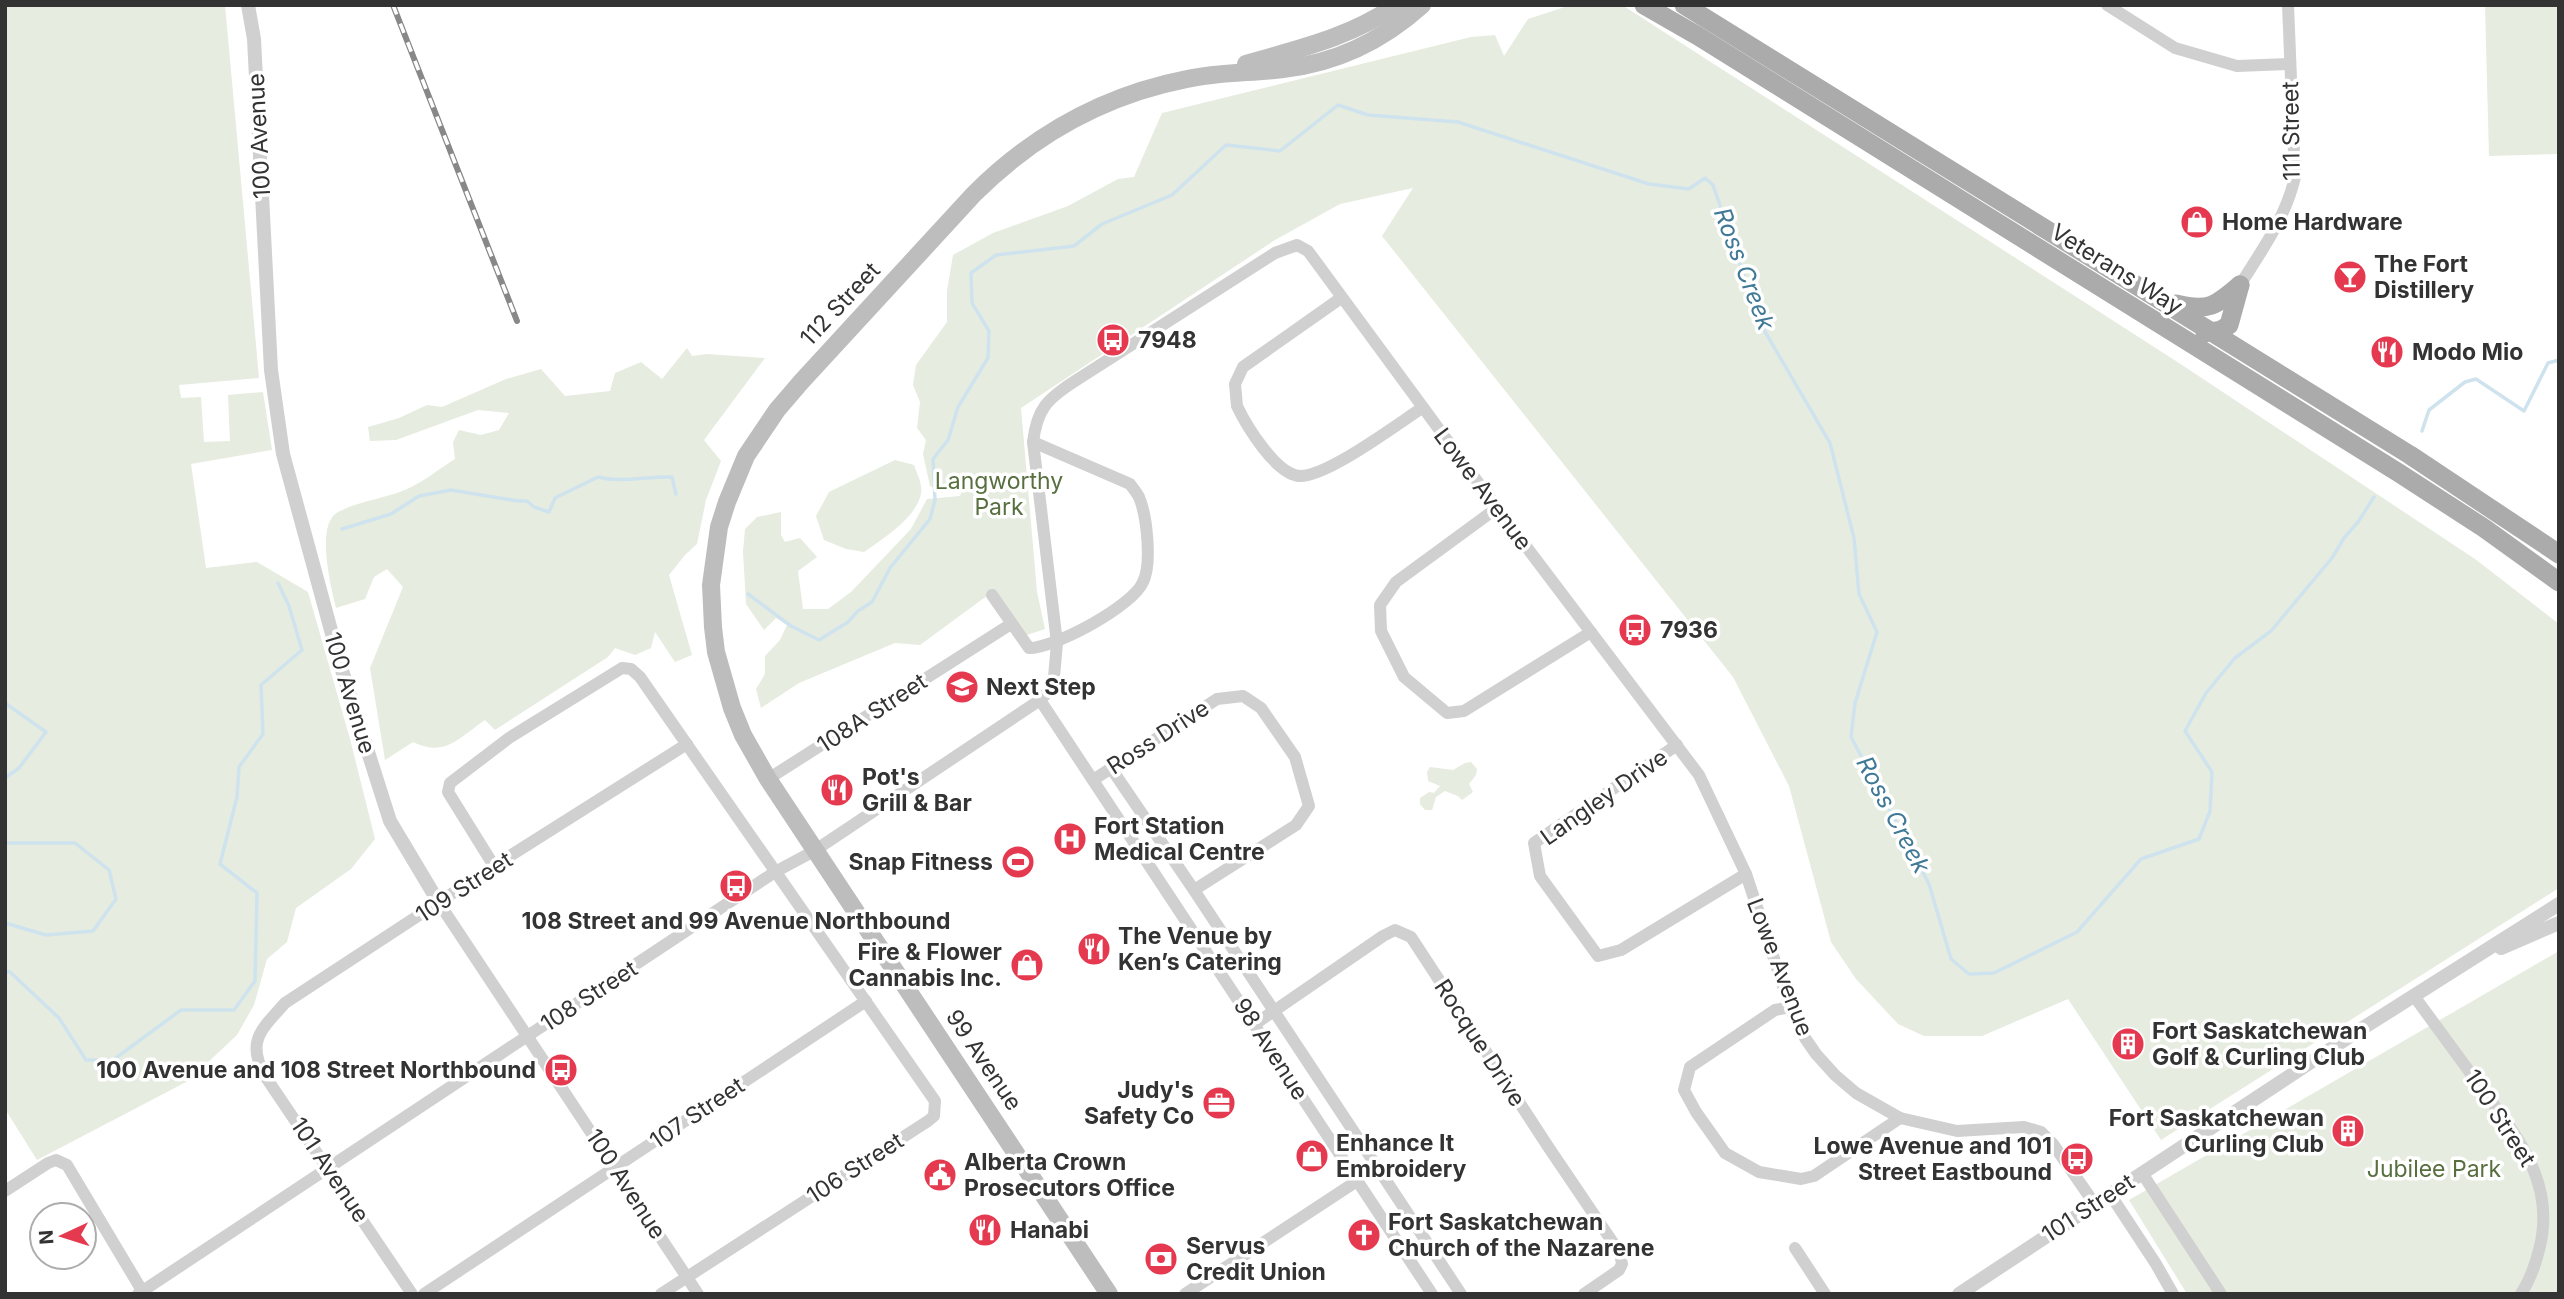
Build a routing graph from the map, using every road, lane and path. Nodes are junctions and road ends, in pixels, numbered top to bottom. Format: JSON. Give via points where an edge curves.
{"nodes":[{"id":1,"x":248,"y":5,"type":"edge"},
{"id":2,"x":1397,"y":5,"type":"edge"},
{"id":3,"x":1422,"y":5,"type":"edge"},
{"id":4,"x":1644,"y":5,"type":"edge"},
{"id":5,"x":1684,"y":5,"type":"edge"},
{"id":6,"x":2107,"y":5,"type":"edge"},
{"id":7,"x":2288,"y":5,"type":"edge"},
{"id":8,"x":2289,"y":64,"type":"junction"},
{"id":9,"x":1205,"y":76,"type":"junction"},
{"id":10,"x":2240,"y":285,"type":"junction"},
{"id":11,"x":1341,"y":298,"type":"junction"},
{"id":12,"x":2159,"y":299,"type":"junction"},
{"id":13,"x":2211,"y":331,"type":"junction"},
{"id":14,"x":2184,"y":339,"type":"junction"},
{"id":15,"x":1422,"y":408,"type":"junction"},
{"id":16,"x":1032,"y":442,"type":"junction"},
{"id":17,"x":1497,"y":508,"type":"junction"},
{"id":18,"x":2559,"y":554,"type":"edge"},
{"id":19,"x":2559,"y":582,"type":"edge"},
{"id":20,"x":992,"y":595,"type":"dead end"},
{"id":21,"x":1011,"y":624,"type":"junction"},
{"id":22,"x":1591,"y":632,"type":"junction"},
{"id":23,"x":1057,"y":643,"type":"junction"},
{"id":24,"x":1040,"y":701,"type":"junction"},
{"id":25,"x":732,"y":708,"type":"joint"},
{"id":26,"x":687,"y":744,"type":"junction"},
{"id":27,"x":1677,"y":745,"type":"junction"},
{"id":28,"x":1111,"y":768,"type":"junction"},
{"id":29,"x":768,"y":779,"type":"junction"},
{"id":30,"x":1093,"y":780,"type":"junction"},
{"id":31,"x":814,"y":851,"type":"junction"},
{"id":32,"x":494,"y":866,"type":"junction"},
{"id":33,"x":775,"y":872,"type":"junction"},
{"id":34,"x":1746,"y":874,"type":"junction"},
{"id":35,"x":1194,"y":890,"type":"junction"},
{"id":36,"x":439,"y":903,"type":"junction"},
{"id":37,"x":2559,"y":904,"type":"edge"},
{"id":38,"x":2559,"y":923,"type":"edge"},
{"id":39,"x":2464,"y":964,"type":"junction"},
{"id":40,"x":2414,"y":996,"type":"junction"},
{"id":41,"x":866,"y":1001,"type":"junction"},
{"id":42,"x":1790,"y":1007,"type":"junction"},
{"id":43,"x":1275,"y":1011,"type":"junction"},
{"id":44,"x":1255,"y":1024,"type":"junction"},
{"id":45,"x":528,"y":1036,"type":"junction"},
{"id":46,"x":256,"y":1044,"type":"joint"},
{"id":47,"x":1900,"y":1118,"type":"junction"},
{"id":48,"x":328,"y":1167,"type":"junction"},
{"id":49,"x":615,"y":1168,"type":"junction"},
{"id":50,"x":2142,"y":1173,"type":"junction"},
{"id":51,"x":1357,"y":1181,"type":"junction"},
{"id":52,"x":5,"y":1191,"type":"edge"},
{"id":53,"x":2110,"y":1194,"type":"junction"},
{"id":54,"x":2094,"y":1203,"type":"junction"},
{"id":55,"x":1795,"y":1248,"type":"dead end"},
{"id":56,"x":687,"y":1276,"type":"junction"},
{"id":57,"x":1981,"y":1288,"type":"edge"},
{"id":58,"x":141,"y":1293,"type":"edge"},
{"id":59,"x":1429,"y":1293,"type":"edge"},
{"id":60,"x":1824,"y":1293,"type":"edge"},
{"id":61,"x":412,"y":1294,"type":"edge"},
{"id":62,"x":424,"y":1294,"type":"edge"},
{"id":63,"x":661,"y":1294,"type":"edge"},
{"id":64,"x":698,"y":1294,"type":"edge"},
{"id":65,"x":1109,"y":1294,"type":"edge"},
{"id":66,"x":1185,"y":1294,"type":"edge"},
{"id":67,"x":1461,"y":1294,"type":"edge"},
{"id":68,"x":1584,"y":1294,"type":"edge"},
{"id":69,"x":1959,"y":1294,"type":"edge"},
{"id":70,"x":2173,"y":1294,"type":"edge"},
{"id":71,"x":2221,"y":1294,"type":"edge"},
{"id":72,"x":2521,"y":1294,"type":"edge"}],
"edges":[{"from":1,"to":36,"type":"street","name":"100 Avenue","via":[[254,39],[271,370],[283,454],[341,667],[390,821]]},
{"from":2,"to":9,"type":"main road","name":"112 Street","via":[[1338,38]]},
{"from":3,"to":9,"type":"main road","name":"112 Street","via":[[1371,43],[1329,60]]},
{"from":4,"to":14,"type":"main road","name":"Veterans Way"},
{"from":5,"to":12,"type":"main road","name":"Veterans Way"},
{"from":6,"to":8,"type":"street","via":[[2175,48],[2237,66]]},
{"from":7,"to":8,"type":"street","name":"111 Street"},
{"from":8,"to":10,"type":"street","name":"111 Street","via":[[2295,177],[2279,222]]},
{"from":9,"to":25,"type":"main road","name":"112 Street","via":[[1136,92],[1090,110],[1013,158],[974,194],[777,411],[736,479],[713,560],[716,652]]},
{"from":10,"to":12,"type":"main road","via":[[2202,309]]},
{"from":10,"to":13,"type":"main road","via":[[2229,325]]},
{"from":11,"to":15,"type":"street","name":"Lowe Avenue"},
{"from":11,"to":15,"type":"street","via":[[1250,360],[1237,377],[1237,406],[1276,464],[1298,476],[1320,472]]},
{"from":11,"to":16,"type":"street","name":"Lowe Avenue","via":[[1304,248],[1297,245],[1280,250],[1052,396],[1041,412]]},
{"from":12,"to":13,"type":"main road","name":"Veterans Way"},
{"from":13,"to":14,"type":"main road"},
{"from":13,"to":18,"type":"main road","name":"Veterans Way"},
{"from":14,"to":19,"type":"main road","name":"Veterans Way","via":[[2452,507]]},
{"from":15,"to":17,"type":"street","name":"Lowe Avenue"},
{"from":16,"to":23,"type":"street","name":"Lowe Avenue"},
{"from":16,"to":23,"type":"street","via":[[1130,484],[1139,497],[1146,533],[1149,563],[1142,586],[1104,618]]},
{"from":17,"to":22,"type":"street","name":"Lowe Avenue"},
{"from":17,"to":22,"type":"street","via":[[1396,582],[1380,605],[1381,631],[1405,677],[1447,713],[1464,711]]},
{"from":20,"to":21,"type":"street"},
{"from":21,"to":23,"type":"street","via":[[1029,648]]},
{"from":21,"to":29,"type":"street","name":"108A Street"},
{"from":22,"to":27,"type":"street","name":"Lowe Avenue"},
{"from":23,"to":24,"type":"street","name":"Lowe Avenue","via":[[1054,677]]},
{"from":24,"to":30,"type":"street","name":"98 Avenue"},
{"from":24,"to":31,"type":"street","name":"108 Street"},
{"from":25,"to":29,"type":"main road","name":"99 Avenue"},
{"from":26,"to":32,"type":"street","name":"109 Street"},
{"from":26,"to":32,"type":"street","via":[[640,677],[627,667],[509,738],[450,783],[448,792]]},
{"from":26,"to":33,"type":"street"},
{"from":27,"to":34,"type":"street","name":"Lowe Avenue","via":[[1699,775]]},
{"from":27,"to":34,"type":"street","name":"Langley Drive","via":[[1534,843],[1541,876],[1598,956],[1620,950]]},
{"from":28,"to":30,"type":"street","name":"Ross Drive"},
{"from":28,"to":35,"type":"street"},
{"from":28,"to":35,"type":"street","name":"Ross Drive","via":[[1217,699],[1243,696],[1261,708],[1295,758],[1309,806],[1296,825]]},
{"from":29,"to":31,"type":"main road","name":"99 Avenue"},
{"from":30,"to":44,"type":"street","name":"98 Avenue"},
{"from":31,"to":33,"type":"street","name":"108 Street"},
{"from":31,"to":65,"type":"main road","name":"99 Avenue"},
{"from":32,"to":36,"type":"street","name":"109 Street"},
{"from":33,"to":41,"type":"street"},
{"from":33,"to":45,"type":"street","name":"108 Street"},
{"from":34,"to":42,"type":"street","name":"Lowe Avenue"},
{"from":35,"to":43,"type":"street"},
{"from":36,"to":45,"type":"street","name":"100 Avenue"},
{"from":36,"to":46,"type":"street","name":"109 Street","via":[[285,1003],[260,1031]]},
{"from":37,"to":39,"type":"street","name":"101 Street"},
{"from":38,"to":39,"type":"street","name":"101 Street"},
{"from":39,"to":40,"type":"street","name":"101 Street"},
{"from":40,"to":50,"type":"street","name":"101 Street"},
{"from":40,"to":72,"type":"street","name":"100 Street","via":[[2515,1133],[2537,1177],[2544,1230],[2534,1269]]},
{"from":41,"to":49,"type":"street","name":"107 Street"},
{"from":41,"to":56,"type":"street","name":"106 Street","via":[[933,1097],[934,1116]]},
{"from":42,"to":47,"type":"street","name":"Lowe Avenue","via":[[1805,1038],[1835,1075]]},
{"from":42,"to":47,"type":"street","via":[[1775,1010],[1690,1067],[1684,1090],[1725,1153],[1759,1172],[1808,1178]]},
{"from":43,"to":44,"type":"street","name":"Rocque Drive"},
{"from":43,"to":67,"type":"street"},
{"from":43,"to":68,"type":"street","name":"Rocque Drive","via":[[1383,936],[1395,930],[1411,937],[1623,1258],[1619,1270]]},
{"from":44,"to":51,"type":"street","name":"98 Avenue"},
{"from":45,"to":48,"type":"street","name":"108 Street"},
{"from":45,"to":49,"type":"street","name":"100 Avenue"},
{"from":46,"to":48,"type":"street","name":"101 Avenue","via":[[265,1076]]},
{"from":47,"to":54,"type":"street","name":"Lowe Avenue","via":[[1956,1131],[2024,1127],[2040,1132]]},
{"from":48,"to":58,"type":"street","name":"108 Street"},
{"from":48,"to":61,"type":"street","name":"101 Avenue"},
{"from":49,"to":56,"type":"street","name":"100 Avenue"},
{"from":49,"to":62,"type":"street","name":"107 Street"},
{"from":50,"to":53,"type":"street","name":"101 Street"},
{"from":50,"to":71,"type":"street"},
{"from":51,"to":59,"type":"street","name":"98 Avenue"},
{"from":51,"to":66,"type":"street"},
{"from":52,"to":58,"type":"street","via":[[48,1163],[56,1160],[68,1165]]},
{"from":53,"to":54,"type":"street","name":"101 Street"},
{"from":53,"to":70,"type":"street"},
{"from":54,"to":57,"type":"street","name":"101 Street"},
{"from":55,"to":60,"type":"street"},
{"from":56,"to":63,"type":"street","name":"106 Street"},
{"from":56,"to":64,"type":"street","name":"100 Avenue"},
{"from":57,"to":69,"type":"street","name":"101 Street"}]}
